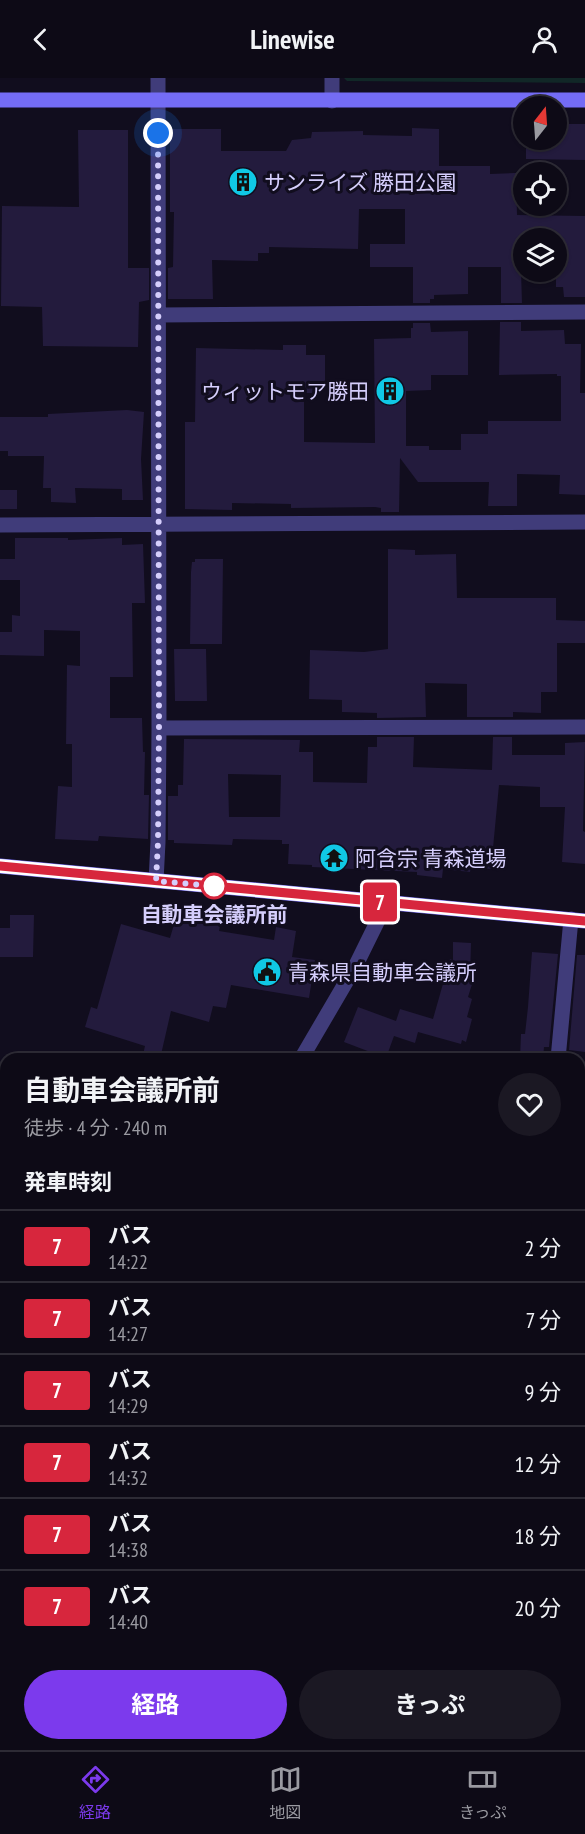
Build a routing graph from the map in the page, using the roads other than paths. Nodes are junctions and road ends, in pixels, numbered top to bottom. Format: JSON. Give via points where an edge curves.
{"nodes":[{"id":1,"x":158,"y":78,"type":"edge"},
{"id":2,"x":332,"y":78,"type":"edge"},
{"id":3,"x":0,"y":100,"type":"edge"},
{"id":4,"x":158,"y":100,"type":"junction"},
{"id":5,"x":585,"y":100,"type":"edge"},
{"id":6,"x":332,"y":101,"type":"junction"},
{"id":7,"x":585,"y":312,"type":"edge"},
{"id":8,"x":159,"y":315,"type":"junction"},
{"id":9,"x":585,"y":522,"type":"edge"},
{"id":10,"x":159,"y":523,"type":"junction"},
{"id":11,"x":0,"y":525,"type":"edge"},
{"id":12,"x":585,"y":726,"type":"edge"},
{"id":13,"x":159,"y":728,"type":"junction"},
{"id":14,"x":0,"y":866,"type":"edge"},
{"id":15,"x":156,"y":881,"type":"junction"},
{"id":16,"x":387,"y":902,"type":"junction"},
{"id":17,"x":578,"y":920,"type":"edge"},
{"id":18,"x":305,"y":1053,"type":"edge"},
{"id":19,"x":559,"y":1053,"type":"edge"}],
"edges":[{"from":1,"to":4,"type":"street"},
{"from":2,"to":6,"type":"street"},
{"from":3,"to":4,"type":"street"},
{"from":4,"to":6,"type":"street"},
{"from":4,"to":8,"type":"street"},
{"from":5,"to":6,"type":"street"},
{"from":7,"to":8,"type":"street"},
{"from":8,"to":10,"type":"street"},
{"from":9,"to":10,"type":"street"},
{"from":10,"to":11,"type":"street"},
{"from":10,"to":13,"type":"street"},
{"from":12,"to":13,"type":"street"},
{"from":13,"to":15,"type":"street"},
{"from":14,"to":15,"type":"street"},
{"from":15,"to":16,"type":"street"},
{"from":16,"to":17,"type":"street"},
{"from":16,"to":18,"type":"street"},
{"from":17,"to":19,"type":"street"}]}
